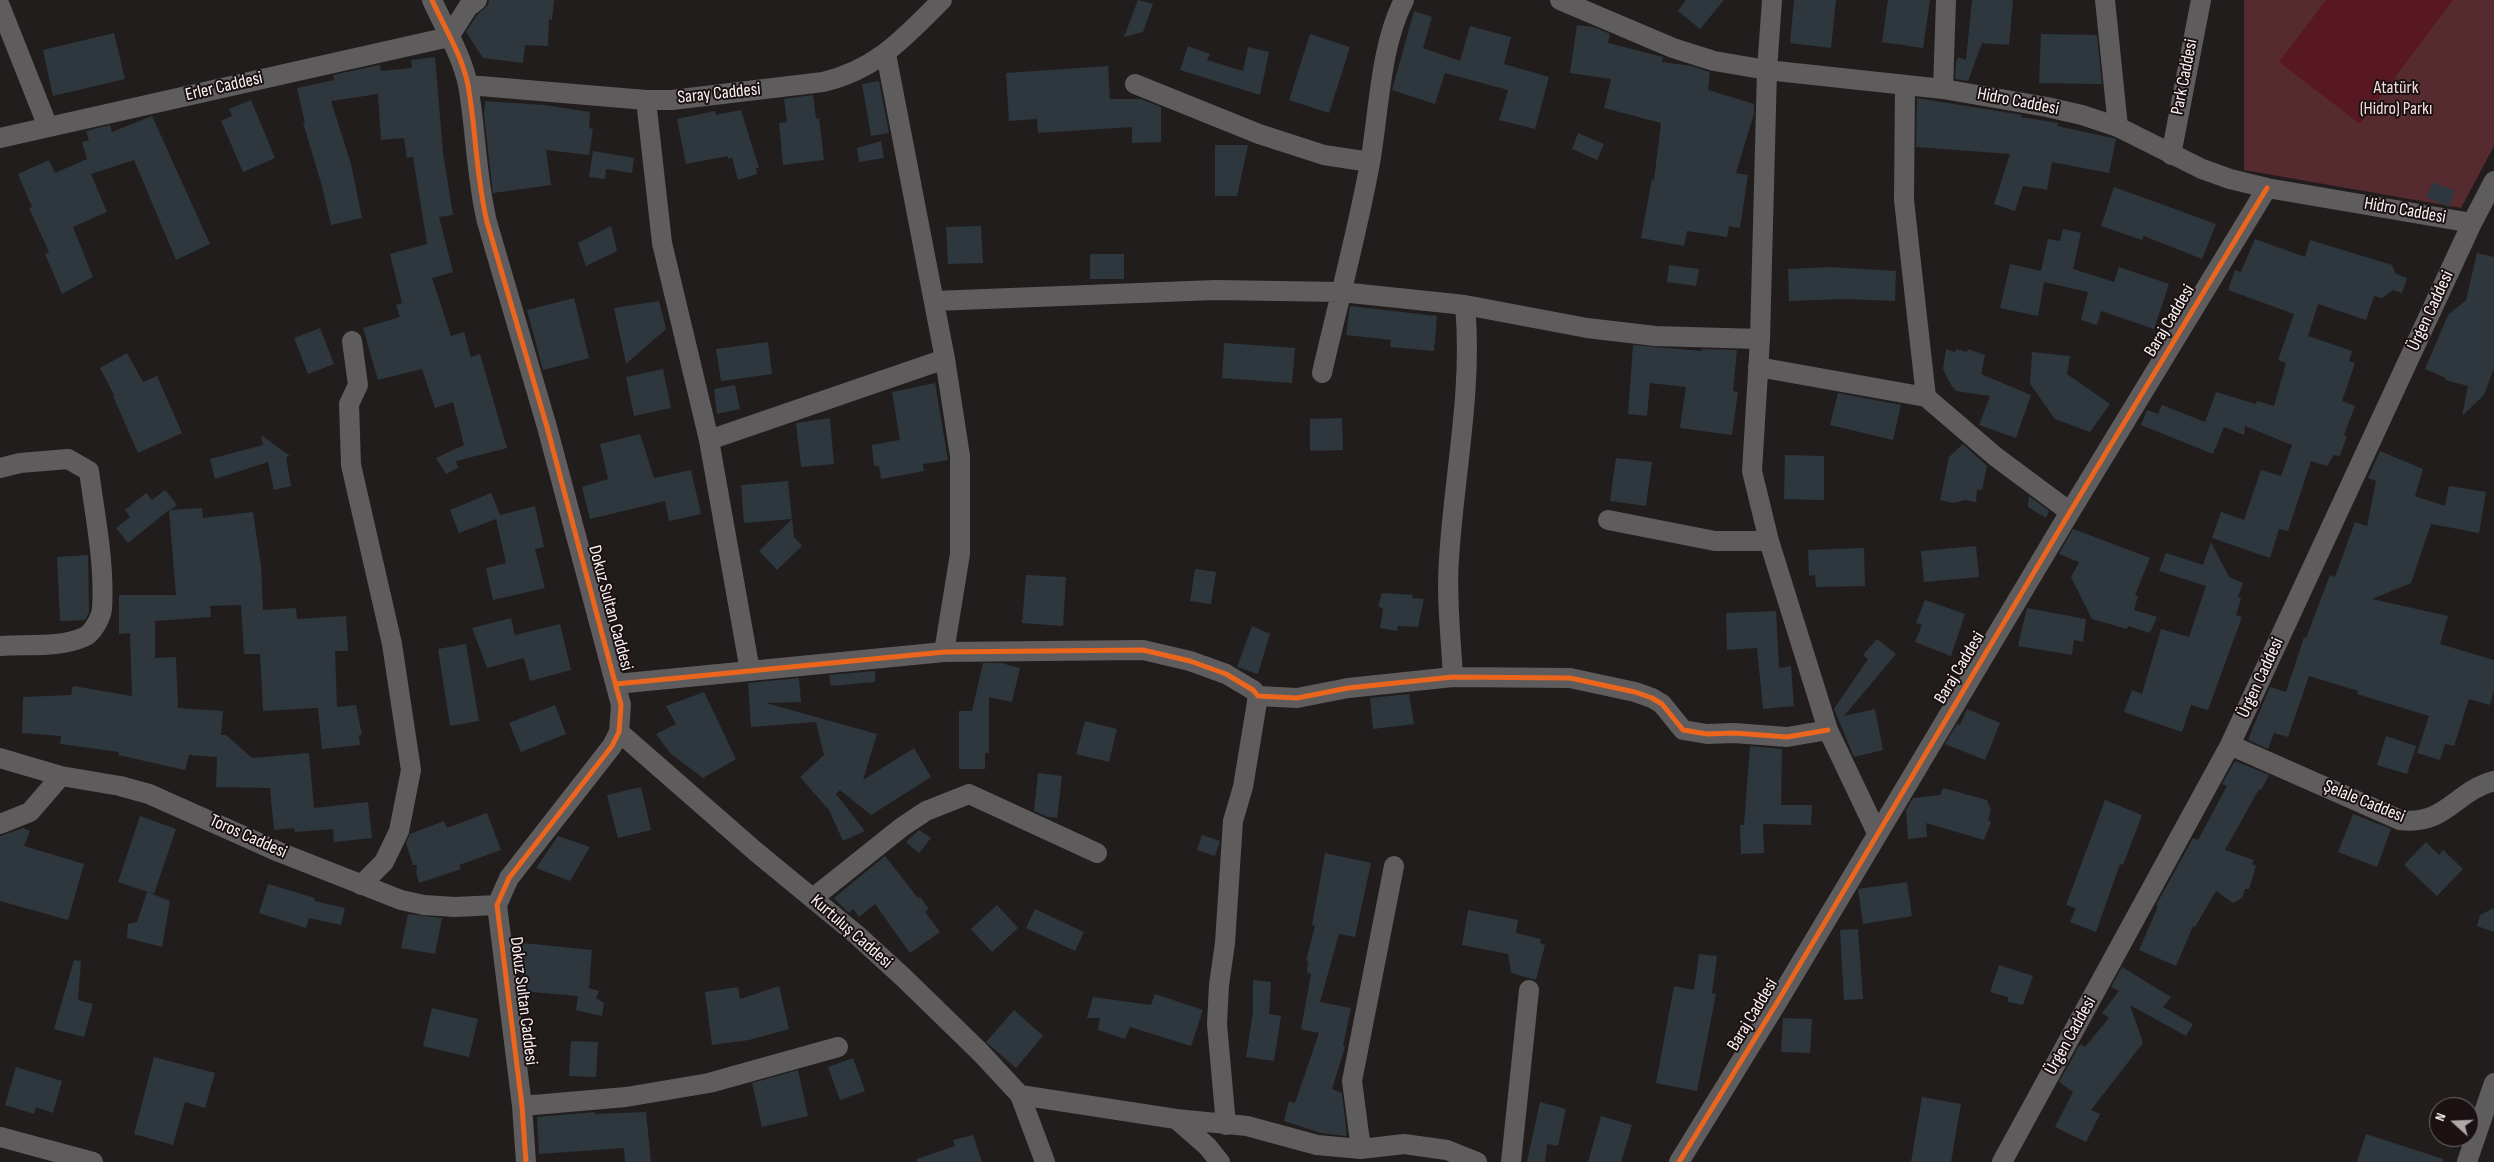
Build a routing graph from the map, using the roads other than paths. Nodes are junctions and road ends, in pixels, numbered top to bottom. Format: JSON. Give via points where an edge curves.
{"nodes":[{"id":1,"x":432,"y":0,"type":"edge"},
{"id":2,"x":476,"y":0,"type":"edge"},
{"id":3,"x":942,"y":0,"type":"edge"},
{"id":4,"x":1404,"y":0,"type":"edge"},
{"id":5,"x":1560,"y":0,"type":"edge"},
{"id":6,"x":1772,"y":0,"type":"edge"},
{"id":7,"x":1946,"y":0,"type":"edge"},
{"id":8,"x":2105,"y":0,"type":"edge"},
{"id":9,"x":2201,"y":0,"type":"edge"},
{"id":10,"x":0,"y":6,"type":"edge"},
{"id":11,"x":449,"y":37,"type":"junction"},
{"id":12,"x":886,"y":54,"type":"junction"},
{"id":13,"x":1767,"y":70,"type":"junction"},
{"id":14,"x":1135,"y":84,"type":"dead end"},
{"id":15,"x":468,"y":85,"type":"junction"},
{"id":16,"x":1905,"y":86,"type":"junction"},
{"id":17,"x":1944,"y":89,"type":"junction"},
{"id":18,"x":646,"y":100,"type":"junction"},
{"id":19,"x":48,"y":127,"type":"junction"},
{"id":20,"x":2118,"y":127,"type":"junction"},
{"id":21,"x":0,"y":138,"type":"edge"},
{"id":22,"x":2171,"y":154,"type":"junction"},
{"id":23,"x":1370,"y":162,"type":"junction"},
{"id":24,"x":2494,"y":181,"type":"edge"},
{"id":25,"x":2267,"y":188,"type":"junction"},
{"id":26,"x":2472,"y":223,"type":"junction"},
{"id":27,"x":1341,"y":292,"type":"junction"},
{"id":28,"x":934,"y":301,"type":"junction"},
{"id":29,"x":1465,"y":305,"type":"junction"},
{"id":30,"x":1760,"y":339,"type":"junction"},
{"id":31,"x":352,"y":342,"type":"dead end"},
{"id":32,"x":945,"y":359,"type":"junction"},
{"id":33,"x":1758,"y":367,"type":"junction"},
{"id":34,"x":1322,"y":373,"type":"dead end"},
{"id":35,"x":1926,"y":397,"type":"junction"},
{"id":36,"x":710,"y":440,"type":"junction"},
{"id":37,"x":0,"y":468,"type":"edge"},
{"id":38,"x":2070,"y":512,"type":"junction"},
{"id":39,"x":1608,"y":520,"type":"dead end"},
{"id":40,"x":1769,"y":541,"type":"junction"},
{"id":41,"x":0,"y":646,"type":"edge"},
{"id":42,"x":944,"y":652,"type":"junction"},
{"id":43,"x":750,"y":671,"type":"junction"},
{"id":44,"x":1453,"y":677,"type":"junction"},
{"id":45,"x":616,"y":684,"type":"junction"},
{"id":46,"x":1258,"y":696,"type":"junction"},
{"id":47,"x":1828,"y":730,"type":"junction"},
{"id":48,"x":619,"y":732,"type":"junction"},
{"id":49,"x":2230,"y":745,"type":"junction"},
{"id":50,"x":0,"y":758,"type":"edge"},
{"id":51,"x":61,"y":776,"type":"junction"},
{"id":52,"x":2494,"y":781,"type":"edge"},
{"id":53,"x":0,"y":824,"type":"edge"},
{"id":54,"x":1877,"y":833,"type":"junction"},
{"id":55,"x":1097,"y":853,"type":"dead end"},
{"id":56,"x":1394,"y":866,"type":"dead end"},
{"id":57,"x":361,"y":885,"type":"junction"},
{"id":58,"x":813,"y":898,"type":"junction"},
{"id":59,"x":498,"y":905,"type":"junction"},
{"id":60,"x":1529,"y":990,"type":"dead end"},
{"id":61,"x":838,"y":1047,"type":"dead end"},
{"id":62,"x":2494,"y":1083,"type":"edge"},
{"id":63,"x":1020,"y":1095,"type":"junction"},
{"id":64,"x":522,"y":1106,"type":"junction"},
{"id":65,"x":1176,"y":1119,"type":"junction"},
{"id":66,"x":1226,"y":1125,"type":"junction"},
{"id":67,"x":0,"y":1137,"type":"edge"},
{"id":68,"x":1361,"y":1149,"type":"junction"},
{"id":69,"x":52,"y":1157,"type":"edge"},
{"id":70,"x":93,"y":1162,"type":"edge"},
{"id":71,"x":526,"y":1162,"type":"edge"},
{"id":72,"x":1045,"y":1162,"type":"edge"},
{"id":73,"x":1220,"y":1162,"type":"edge"},
{"id":74,"x":1477,"y":1162,"type":"edge"},
{"id":75,"x":1511,"y":1162,"type":"edge"},
{"id":76,"x":1679,"y":1162,"type":"edge"},
{"id":77,"x":2002,"y":1162,"type":"edge"},
{"id":78,"x":2467,"y":1162,"type":"edge"}],
"edges":[{"from":1,"to":11,"type":"street","name":"Dokuz Sultan Caddesi"},
{"from":2,"to":11,"type":"street"},
{"from":3,"to":12,"type":"street","name":"Saray Caddesi"},
{"from":4,"to":23,"type":"street","via":[[1388,50]]},
{"from":5,"to":13,"type":"street","name":"Hidro Caddesi","via":[[1673,48],[1714,61]]},
{"from":6,"to":13,"type":"street"},
{"from":7,"to":17,"type":"street"},
{"from":8,"to":20,"type":"street"},
{"from":9,"to":22,"type":"street","name":"Park Caddesi"},
{"from":10,"to":19,"type":"street"},
{"from":11,"to":15,"type":"street","name":"Dokuz Sultan Caddesi"},
{"from":11,"to":19,"type":"street","name":"Erler Caddesi"},
{"from":12,"to":18,"type":"street","name":"Saray Caddesi","via":[[846,76],[823,82],[672,100]]},
{"from":12,"to":28,"type":"street"},
{"from":13,"to":16,"type":"street","name":"Hidro Caddesi"},
{"from":13,"to":30,"type":"street"},
{"from":14,"to":23,"type":"street","via":[[1259,134],[1324,155]]},
{"from":15,"to":18,"type":"street","name":"Saray Caddesi"},
{"from":15,"to":45,"type":"street","name":"Dokuz Sultan Caddesi","via":[[480,194]]},
{"from":16,"to":17,"type":"street","name":"Hidro Caddesi"},
{"from":16,"to":35,"type":"street","via":[[1904,200]]},
{"from":17,"to":20,"type":"street","name":"Hidro Caddesi","via":[[2082,115]]},
{"from":18,"to":36,"type":"street","via":[[662,243]]},
{"from":19,"to":21,"type":"street","name":"Erler Caddesi"},
{"from":20,"to":22,"type":"street","name":"Hidro Caddesi"},
{"from":22,"to":25,"type":"street","name":"Hidro Caddesi","via":[[2202,169]]},
{"from":23,"to":27,"type":"street"},
{"from":24,"to":26,"type":"street","name":"Ürgen Caddesi"},
{"from":25,"to":26,"type":"street","name":"Hidro Caddesi"},
{"from":25,"to":38,"type":"street","name":"Baraj Caddesi"},
{"from":26,"to":49,"type":"street","name":"Ürgen Caddesi"},
{"from":27,"to":28,"type":"street","via":[[1216,290]]},
{"from":27,"to":29,"type":"street"},
{"from":27,"to":34,"type":"street"},
{"from":28,"to":32,"type":"street"},
{"from":29,"to":30,"type":"street","via":[[1586,328],[1655,336]]},
{"from":29,"to":44,"type":"street","via":[[1467,370],[1449,561]]},
{"from":30,"to":33,"type":"street"},
{"from":31,"to":57,"type":"street","via":[[358,385],[349,404],[351,465],[392,644],[411,770],[400,831],[384,862]]},
{"from":32,"to":36,"type":"street"},
{"from":32,"to":42,"type":"street","via":[[960,456],[960,554]]},
{"from":33,"to":35,"type":"street"},
{"from":33,"to":40,"type":"street","via":[[1752,471]]},
{"from":35,"to":38,"type":"street","via":[[1996,457]]},
{"from":36,"to":43,"type":"street"},
{"from":37,"to":41,"type":"street","via":[[68,459],[89,471],[100,547],[102,611],[86,637],[65,642]]},
{"from":38,"to":54,"type":"street","name":"Baraj Caddesi"},
{"from":39,"to":40,"type":"street","via":[[1715,541]]},
{"from":40,"to":47,"type":"street"},
{"from":42,"to":43,"type":"street"},
{"from":42,"to":46,"type":"street","via":[[1143,650],[1226,674]]},
{"from":43,"to":45,"type":"street"},
{"from":44,"to":46,"type":"street","via":[[1348,688],[1297,698]]},
{"from":44,"to":47,"type":"street","via":[[1570,678],[1602,684],[1652,698],[1662,704],[1683,730],[1707,734],[1787,737]]},
{"from":45,"to":48,"type":"street","name":"Dokuz Sultan Caddesi","via":[[622,719]]},
{"from":46,"to":66,"type":"street","via":[[1243,787],[1233,821],[1219,985],[1217,1024]]},
{"from":47,"to":54,"type":"street"},
{"from":48,"to":58,"type":"street","name":"Kurtuluş Caddesi"},
{"from":48,"to":59,"type":"street","name":"Dokuz Sultan Caddesi","via":[[612,746],[509,878]]},
{"from":49,"to":52,"type":"street","name":"Şelale Caddesi","via":[[2409,822],[2434,817],[2471,789]]},
{"from":49,"to":77,"type":"street","name":"Ürgen Caddesi"},
{"from":50,"to":51,"type":"street","name":"Toros Caddesi"},
{"from":51,"to":53,"type":"street","via":[[30,812]]},
{"from":51,"to":57,"type":"street","name":"Toros Caddesi","via":[[149,794]]},
{"from":54,"to":76,"type":"street","name":"Baraj Caddesi"},
{"from":55,"to":58,"type":"street","via":[[969,794],[926,811],[902,827]]},
{"from":56,"to":68,"type":"street","via":[[1352,1081]]},
{"from":57,"to":59,"type":"street","name":"Toros Caddesi","via":[[424,905],[455,908]]},
{"from":58,"to":63,"type":"street","name":"Kurtuluş Caddesi","via":[[904,978]]},
{"from":59,"to":64,"type":"street","name":"Dokuz Sultan Caddesi"},
{"from":60,"to":75,"type":"street"},
{"from":61,"to":64,"type":"street","via":[[710,1083],[626,1097]]},
{"from":62,"to":78,"type":"street"},
{"from":63,"to":65,"type":"street"},
{"from":63,"to":72,"type":"street","name":"Kurtuluş Caddesi"},
{"from":64,"to":71,"type":"street","name":"Dokuz Sultan Caddesi"},
{"from":65,"to":66,"type":"street"},
{"from":65,"to":73,"type":"street","via":[[1208,1146]]},
{"from":66,"to":68,"type":"street","via":[[1247,1126],[1317,1145]]},
{"from":67,"to":69,"type":"street"},
{"from":68,"to":74,"type":"street","via":[[1404,1144],[1447,1150]]},
{"from":69,"to":70,"type":"street"}]}
